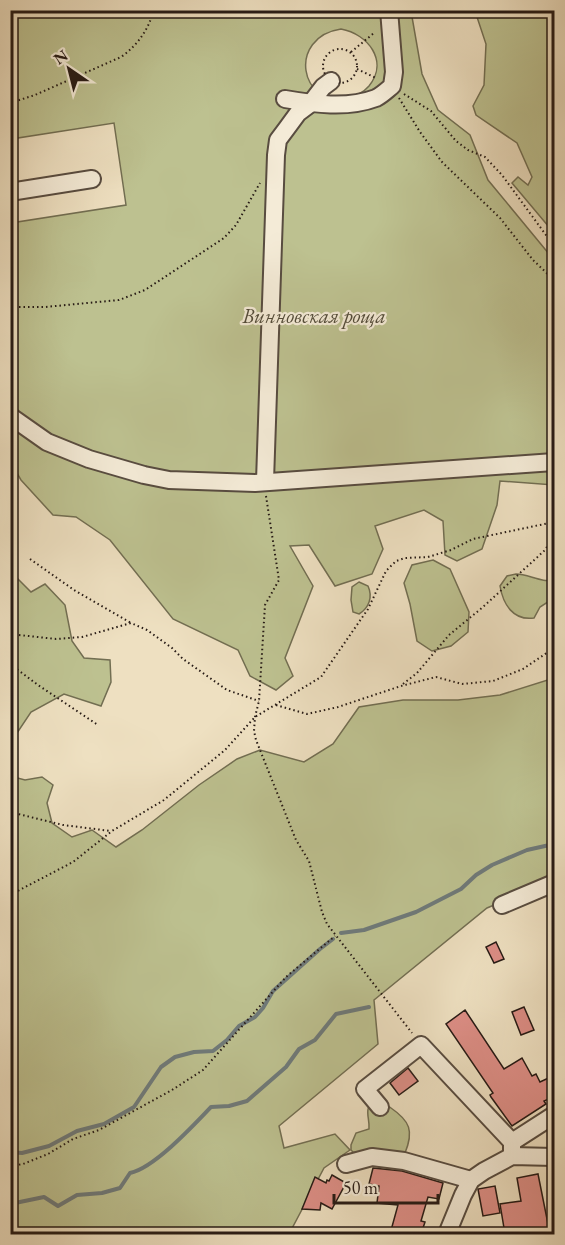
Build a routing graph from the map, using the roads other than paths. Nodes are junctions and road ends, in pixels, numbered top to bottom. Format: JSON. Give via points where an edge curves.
{"nodes":[{"id":1,"x":389,"y":10,"type":"edge"},
{"id":2,"x":331,"y":81,"type":"road end"},
{"id":3,"x":285,"y":99,"type":"dead end"},
{"id":4,"x":310,"y":104,"type":"junction"},
{"id":5,"x":92,"y":179,"type":"dead end"},
{"id":6,"x":10,"y":192,"type":"edge"},
{"id":7,"x":10,"y":416,"type":"edge"},
{"id":8,"x":555,"y":462,"type":"edge"},
{"id":9,"x":265,"y":481,"type":"junction"},
{"id":10,"x":555,"y":883,"type":"edge"},
{"id":11,"x":502,"y":905,"type":"dead end"},
{"id":12,"x":380,"y":1107,"type":"dead end"},
{"id":13,"x":555,"y":1115,"type":"edge"},
{"id":14,"x":512,"y":1149,"type":"junction"},
{"id":15,"x":555,"y":1156,"type":"edge"},
{"id":16,"x":346,"y":1164,"type":"dead end"},
{"id":17,"x":471,"y":1180,"type":"junction"},
{"id":18,"x":447,"y":1234,"type":"edge"}],
"edges":[{"from":1,"to":4,"type":"street","via":[[392,86],[378,97],[362,101]]},
{"from":2,"to":4,"type":"street"},
{"from":3,"to":4,"type":"street"},
{"from":4,"to":9,"type":"street","via":[[278,140],[276,155]]},
{"from":5,"to":6,"type":"street"},
{"from":7,"to":9,"type":"street","via":[[46,442],[144,475],[169,480]]},
{"from":8,"to":9,"type":"street"},
{"from":10,"to":11,"type":"street"},
{"from":12,"to":14,"type":"street","via":[[365,1089],[421,1045]]},
{"from":13,"to":14,"type":"street"},
{"from":14,"to":15,"type":"street"},
{"from":14,"to":17,"type":"street"},
{"from":16,"to":17,"type":"street","via":[[372,1157],[404,1161]]},
{"from":17,"to":18,"type":"street"}]}
